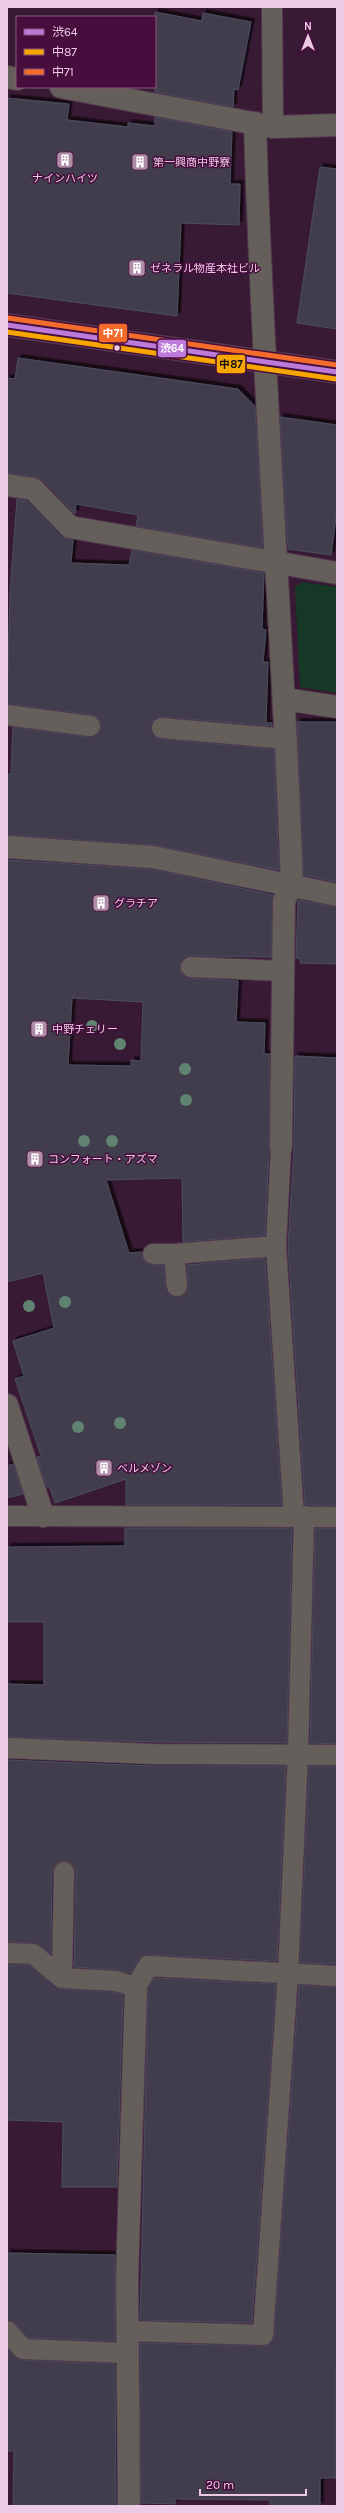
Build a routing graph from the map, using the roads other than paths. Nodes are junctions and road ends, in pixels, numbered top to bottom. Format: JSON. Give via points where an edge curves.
{"nodes":[{"id":1,"x":272,"y":7,"type":"edge"},
{"id":2,"x":67,"y":88,"type":"edge"},
{"id":3,"x":264,"y":125,"type":"junction"},
{"id":4,"x":337,"y":125,"type":"edge"},
{"id":5,"x":7,"y":325,"type":"edge"},
{"id":6,"x":265,"y":361,"type":"junction"},
{"id":7,"x":337,"y":372,"type":"edge"},
{"id":8,"x":7,"y":485,"type":"edge"},
{"id":9,"x":276,"y":563,"type":"junction"},
{"id":10,"x":337,"y":573,"type":"edge"},
{"id":11,"x":284,"y":699,"type":"junction"},
{"id":12,"x":337,"y":707,"type":"edge"},
{"id":13,"x":7,"y":715,"type":"edge"},
{"id":14,"x":90,"y":726,"type":"dead end"},
{"id":15,"x":162,"y":728,"type":"dead end"},
{"id":16,"x":287,"y":739,"type":"junction"},
{"id":17,"x":7,"y":848,"type":"edge"},
{"id":18,"x":292,"y":884,"type":"junction"},
{"id":19,"x":337,"y":895,"type":"edge"},
{"id":20,"x":191,"y":967,"type":"dead end"},
{"id":21,"x":282,"y":971,"type":"junction"},
{"id":22,"x":281,"y":1147,"type":"joint"},
{"id":23,"x":276,"y":1246,"type":"junction"},
{"id":24,"x":153,"y":1254,"type":"dead end"},
{"id":25,"x":174,"y":1254,"type":"junction"},
{"id":26,"x":177,"y":1286,"type":"dead end"},
{"id":27,"x":7,"y":1405,"type":"edge"},
{"id":28,"x":7,"y":1516,"type":"edge"},
{"id":29,"x":43,"y":1516,"type":"junction"},
{"id":30,"x":299,"y":1516,"type":"junction"},
{"id":31,"x":337,"y":1517,"type":"edge"},
{"id":32,"x":7,"y":1748,"type":"edge"},
{"id":33,"x":298,"y":1754,"type":"junction"},
{"id":34,"x":337,"y":1755,"type":"edge"},
{"id":35,"x":64,"y":1872,"type":"dead end"},
{"id":36,"x":7,"y":1953,"type":"edge"},
{"id":37,"x":288,"y":1974,"type":"junction"},
{"id":38,"x":337,"y":1976,"type":"edge"},
{"id":39,"x":62,"y":1978,"type":"junction"},
{"id":40,"x":136,"y":1987,"type":"junction"},
{"id":41,"x":7,"y":2331,"type":"edge"},
{"id":42,"x":127,"y":2331,"type":"junction"},
{"id":43,"x":126,"y":2353,"type":"junction"},
{"id":44,"x":129,"y":2506,"type":"edge"}],
"edges":[{"from":1,"to":3,"type":"lane"},
{"from":2,"to":3,"type":"street"},
{"from":3,"to":4,"type":"street"},
{"from":3,"to":6,"type":"street"},
{"from":5,"to":6,"type":"main road"},
{"from":6,"to":7,"type":"main road"},
{"from":6,"to":9,"type":"street"},
{"from":8,"to":9,"type":"street","via":[[33,489],[70,527]]},
{"from":9,"to":10,"type":"street"},
{"from":9,"to":11,"type":"street"},
{"from":11,"to":12,"type":"street"},
{"from":11,"to":16,"type":"street"},
{"from":13,"to":14,"type":"lane"},
{"from":15,"to":16,"type":"lane"},
{"from":16,"to":18,"type":"street"},
{"from":17,"to":18,"type":"street","via":[[153,857]]},
{"from":18,"to":19,"type":"street"},
{"from":18,"to":21,"type":"street","via":[[284,901]]},
{"from":20,"to":21,"type":"lane"},
{"from":21,"to":22,"type":"street"},
{"from":22,"to":23,"type":"lane"},
{"from":23,"to":25,"type":"lane"},
{"from":23,"to":30,"type":"lane"},
{"from":24,"to":25,"type":"lane"},
{"from":25,"to":26,"type":"lane"},
{"from":27,"to":29,"type":"street"},
{"from":28,"to":29,"type":"lane"},
{"from":29,"to":30,"type":"lane"},
{"from":30,"to":31,"type":"lane"},
{"from":30,"to":33,"type":"lane"},
{"from":32,"to":33,"type":"lane","via":[[153,1754]]},
{"from":33,"to":34,"type":"lane"},
{"from":33,"to":37,"type":"lane"},
{"from":35,"to":39,"type":"lane"},
{"from":36,"to":39,"type":"lane","via":[[33,1954]]},
{"from":37,"to":38,"type":"lane"},
{"from":37,"to":40,"type":"lane","via":[[148,1966]]},
{"from":37,"to":42,"type":"lane","via":[[263,2335]]},
{"from":39,"to":40,"type":"lane","via":[[116,1981]]},
{"from":40,"to":42,"type":"street"},
{"from":41,"to":43,"type":"lane","via":[[23,2349]]},
{"from":42,"to":43,"type":"street"},
{"from":43,"to":44,"type":"street"}]}
